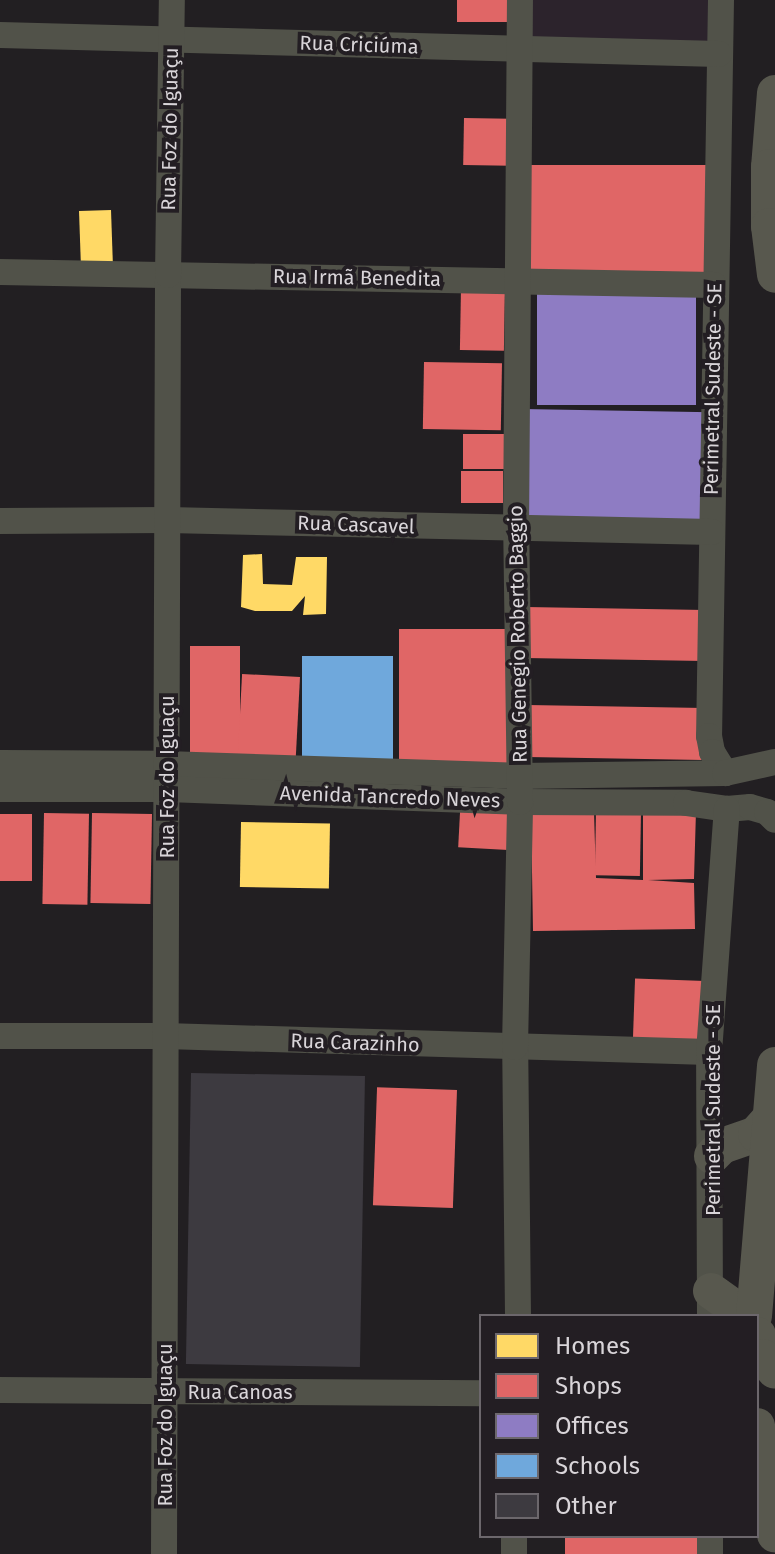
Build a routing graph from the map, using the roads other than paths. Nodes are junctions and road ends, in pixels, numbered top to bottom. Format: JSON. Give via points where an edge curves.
{"nodes":[{"id":1,"x":172,"y":0,"type":"edge"},
{"id":2,"x":520,"y":0,"type":"edge"},
{"id":3,"x":721,"y":0,"type":"edge"},
{"id":4,"x":0,"y":35,"type":"edge"},
{"id":5,"x":171,"y":40,"type":"junction"},
{"id":6,"x":519,"y":50,"type":"junction"},
{"id":7,"x":719,"y":54,"type":"junction"},
{"id":8,"x":774,"y":118,"type":"edge"},
{"id":9,"x":0,"y":272,"type":"edge"},
{"id":10,"x":168,"y":275,"type":"junction"},
{"id":11,"x":775,"y":275,"type":"edge"},
{"id":12,"x":518,"y":281,"type":"junction"},
{"id":13,"x":714,"y":285,"type":"junction"},
{"id":14,"x":168,"y":520,"type":"junction"},
{"id":15,"x":0,"y":521,"type":"edge"},
{"id":16,"x":516,"y":529,"type":"junction"},
{"id":17,"x":712,"y":532,"type":"junction"},
{"id":18,"x":775,"y":762,"type":"edge"},
{"id":19,"x":0,"y":763,"type":"edge"},
{"id":20,"x":725,"y":773,"type":"junction"},
{"id":21,"x":166,"y":777,"type":"junction"},
{"id":22,"x":0,"y":789,"type":"edge"},
{"id":23,"x":520,"y":789,"type":"junction"},
{"id":24,"x":727,"y":809,"type":"junction"},
{"id":25,"x":775,"y":820,"type":"edge"},
{"id":26,"x":0,"y":1036,"type":"edge"},
{"id":27,"x":165,"y":1036,"type":"junction"},
{"id":28,"x":515,"y":1047,"type":"junction"},
{"id":29,"x":709,"y":1052,"type":"junction"},
{"id":30,"x":775,"y":1065,"type":"edge"},
{"id":31,"x":772,"y":1116,"type":"junction"},
{"id":32,"x":712,"y":1156,"type":"junction"},
{"id":33,"x":711,"y":1304,"type":"edge"},
{"id":34,"x":518,"y":1314,"type":"edge"},
{"id":35,"x":740,"y":1314,"type":"edge"},
{"id":36,"x":754,"y":1314,"type":"edge"},
{"id":37,"x":759,"y":1342,"type":"edge"},
{"id":38,"x":775,"y":1371,"type":"edge"},
{"id":39,"x":0,"y":1390,"type":"edge"},
{"id":40,"x":165,"y":1392,"type":"junction"},
{"id":41,"x":479,"y":1393,"type":"edge"},
{"id":42,"x":759,"y":1438,"type":"edge"},
{"id":43,"x":775,"y":1535,"type":"edge"},
{"id":44,"x":164,"y":1554,"type":"edge"}],
"edges":[{"from":1,"to":5,"type":"street","name":"Rua Foz do Iguaçu"},
{"from":2,"to":6,"type":"street","name":"Rua Genegio Roberto Baggio"},
{"from":3,"to":7,"type":"street","name":"Perimetral Sudeste - SE"},
{"from":4,"to":5,"type":"street","name":"Rua Criciúma"},
{"from":5,"to":6,"type":"street","name":"Rua Criciúma"},
{"from":5,"to":10,"type":"street","name":"Rua Foz do Iguaçu"},
{"from":6,"to":7,"type":"street","name":"Rua Criciúma"},
{"from":6,"to":12,"type":"street","name":"Rua Genegio Roberto Baggio"},
{"from":7,"to":13,"type":"street","name":"Perimetral Sudeste - SE"},
{"from":8,"to":11,"type":"highway","via":[[769,226]]},
{"from":9,"to":10,"type":"street","name":"Rua Irmã Benedita"},
{"from":10,"to":12,"type":"street","name":"Rua Irmã Benedita"},
{"from":10,"to":14,"type":"street","name":"Rua Foz do Iguaçu"},
{"from":12,"to":13,"type":"street","name":"Rua Irmã Benedita"},
{"from":12,"to":16,"type":"street","name":"Rua Genegio Roberto Baggio"},
{"from":13,"to":17,"type":"street","name":"Perimetral Sudeste - SE"},
{"from":14,"to":15,"type":"street","name":"Rua Cascavel"},
{"from":14,"to":16,"type":"street","name":"Rua Cascavel"},
{"from":14,"to":21,"type":"street","name":"Rua Foz do Iguaçu"},
{"from":16,"to":17,"type":"street","name":"Rua Cascavel"},
{"from":16,"to":23,"type":"street","name":"Rua Genegio Roberto Baggio"},
{"from":17,"to":20,"type":"street","name":"Perimetral Sudeste - SE","via":[[709,736]]},
{"from":18,"to":20,"type":"street","name":"Avenida Tancredo Neves"},
{"from":19,"to":21,"type":"street","name":"Avenida Tancredo Neves"},
{"from":20,"to":23,"type":"street","name":"Avenida Tancredo Neves"},
{"from":20,"to":24,"type":"street","name":"Perimetral Sudeste - SE","via":[[737,775],[746,790],[738,806]]},
{"from":21,"to":22,"type":"street","name":"Avenida Tancredo Neves"},
{"from":21,"to":23,"type":"street","name":"Avenida Tancredo Neves"},
{"from":21,"to":27,"type":"street","name":"Rua Foz do Iguaçu"},
{"from":23,"to":24,"type":"street","name":"Avenida Tancredo Neves"},
{"from":23,"to":28,"type":"street","name":"Rua Genegio Roberto Baggio"},
{"from":24,"to":25,"type":"street","name":"Avenida Tancredo Neves","via":[[750,807]]},
{"from":24,"to":29,"type":"street","name":"Perimetral Sudeste - SE"},
{"from":26,"to":27,"type":"street","name":"Rua Carazinho"},
{"from":27,"to":28,"type":"street","name":"Rua Carazinho"},
{"from":27,"to":40,"type":"street","name":"Rua Foz do Iguaçu"},
{"from":28,"to":29,"type":"street","name":"Rua Carazinho"},
{"from":28,"to":34,"type":"street","name":"Rua Genegio Roberto Baggio"},
{"from":29,"to":32,"type":"street","name":"Perimetral Sudeste - SE"},
{"from":30,"to":31,"type":"highway"},
{"from":31,"to":32,"type":"highway","via":[[756,1134],[722,1146]]},
{"from":31,"to":36,"type":"highway"},
{"from":32,"to":33,"type":"street","name":"Perimetral Sudeste - SE"},
{"from":33,"to":35,"type":"highway"},
{"from":37,"to":38,"type":"highway"},
{"from":39,"to":40,"type":"street","name":"Rua Canoas"},
{"from":40,"to":41,"type":"street","name":"Rua Canoas"},
{"from":40,"to":44,"type":"street","name":"Rua Foz do Iguaçu"},
{"from":42,"to":43,"type":"highway"}]}
